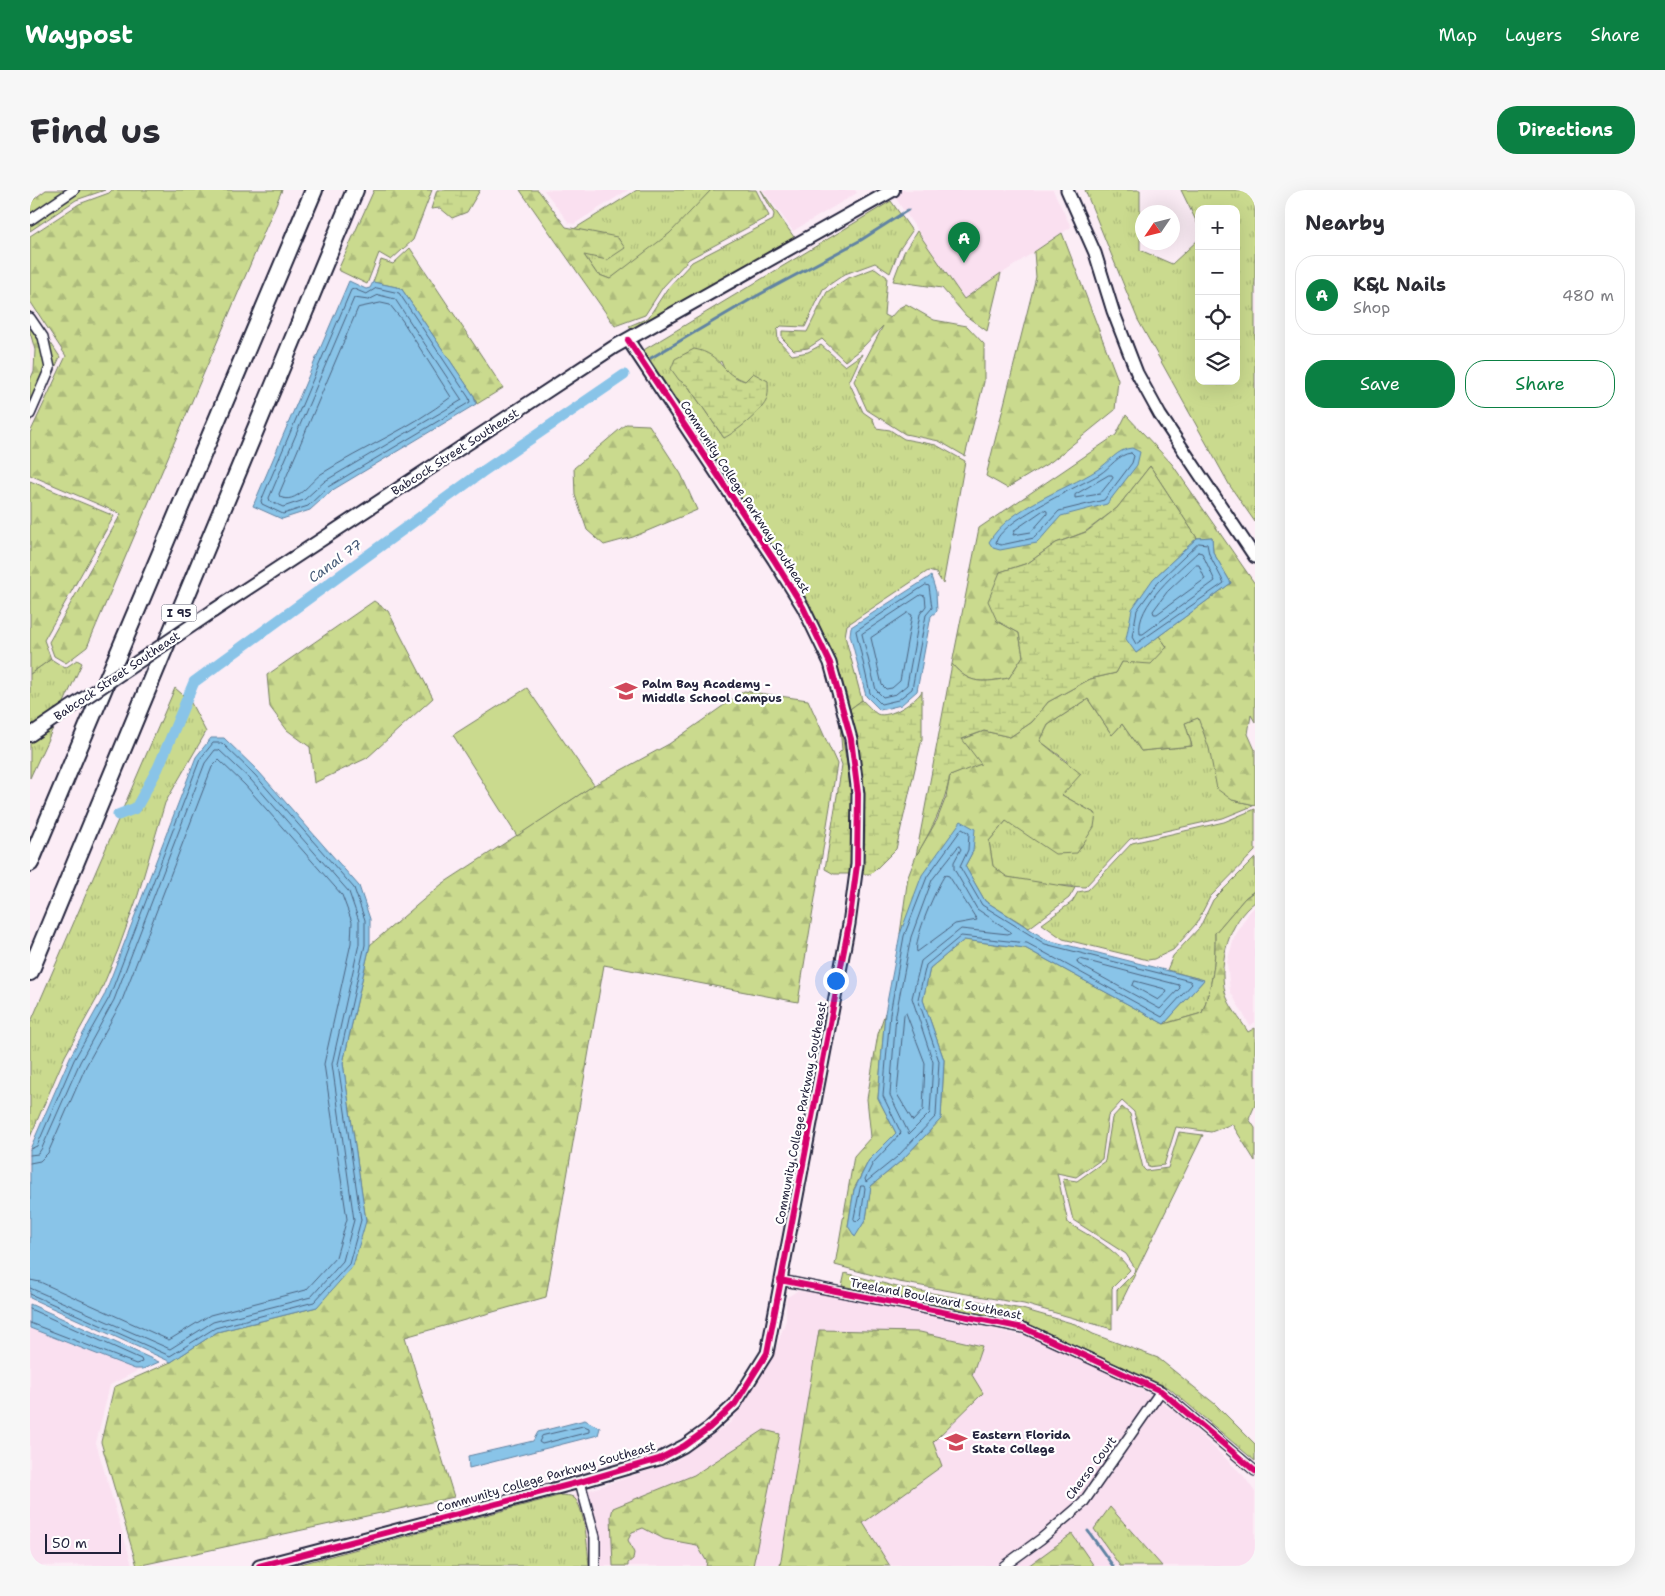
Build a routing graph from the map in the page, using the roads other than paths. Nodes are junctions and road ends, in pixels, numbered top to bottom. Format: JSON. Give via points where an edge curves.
{"nodes":[{"id":1,"x":74,"y":190,"type":"edge"},
{"id":2,"x":314,"y":190,"type":"edge"},
{"id":3,"x":355,"y":190,"type":"edge"},
{"id":4,"x":893,"y":190,"type":"edge"},
{"id":5,"x":1067,"y":190,"type":"edge"},
{"id":6,"x":30,"y":220,"type":"edge"},
{"id":7,"x":30,"y":318,"type":"edge"},
{"id":8,"x":628,"y":340,"type":"junction"},
{"id":9,"x":30,"y":414,"type":"edge"},
{"id":10,"x":1255,"y":557,"type":"edge"},
{"id":11,"x":30,"y":735,"type":"edge"},
{"id":12,"x":30,"y":863,"type":"edge"},
{"id":13,"x":30,"y":972,"type":"edge"},
{"id":14,"x":780,"y":1280,"type":"junction"},
{"id":15,"x":1161,"y":1391,"type":"junction"},
{"id":16,"x":1255,"y":1471,"type":"edge"},
{"id":17,"x":580,"y":1482,"type":"junction"},
{"id":18,"x":259,"y":1566,"type":"edge"},
{"id":19,"x":595,"y":1566,"type":"edge"},
{"id":20,"x":1004,"y":1566,"type":"edge"}],
"edges":[{"from":1,"to":6,"type":"street"},
{"from":2,"to":12,"type":"highway"},
{"from":3,"to":13,"type":"highway","number":"I 95"},
{"from":4,"to":8,"type":"main road","name":"Babcock Street Southeast"},
{"from":5,"to":10,"type":"street","via":[[1095,253],[1137,373],[1160,415]]},
{"from":7,"to":9,"type":"street","via":[[43,337],[50,368]]},
{"from":8,"to":11,"type":"main road","name":"Babcock Street Southeast","bridge":true,"via":[[213,611]]},
{"from":8,"to":14,"type":"street","name":"Community College Parkway Southeast","via":[[803,606],[830,663],[851,739],[858,794],[857,865],[849,924]]},
{"from":14,"to":15,"type":"street","name":"Treeland Boulevard Southeast","via":[[1024,1328]]},
{"from":14,"to":17,"type":"street","name":"Community College Parkway Southeast","via":[[767,1353],[735,1404],[684,1446],[659,1458]]},
{"from":15,"to":16,"type":"street","name":"Treeland Boulevard Southeast"},
{"from":15,"to":20,"type":"street","name":"Cherso Court","via":[[1083,1503]]},
{"from":17,"to":18,"type":"street","name":"Community College Parkway Southeast"},
{"from":17,"to":19,"type":"street","via":[[594,1537]]}]}
